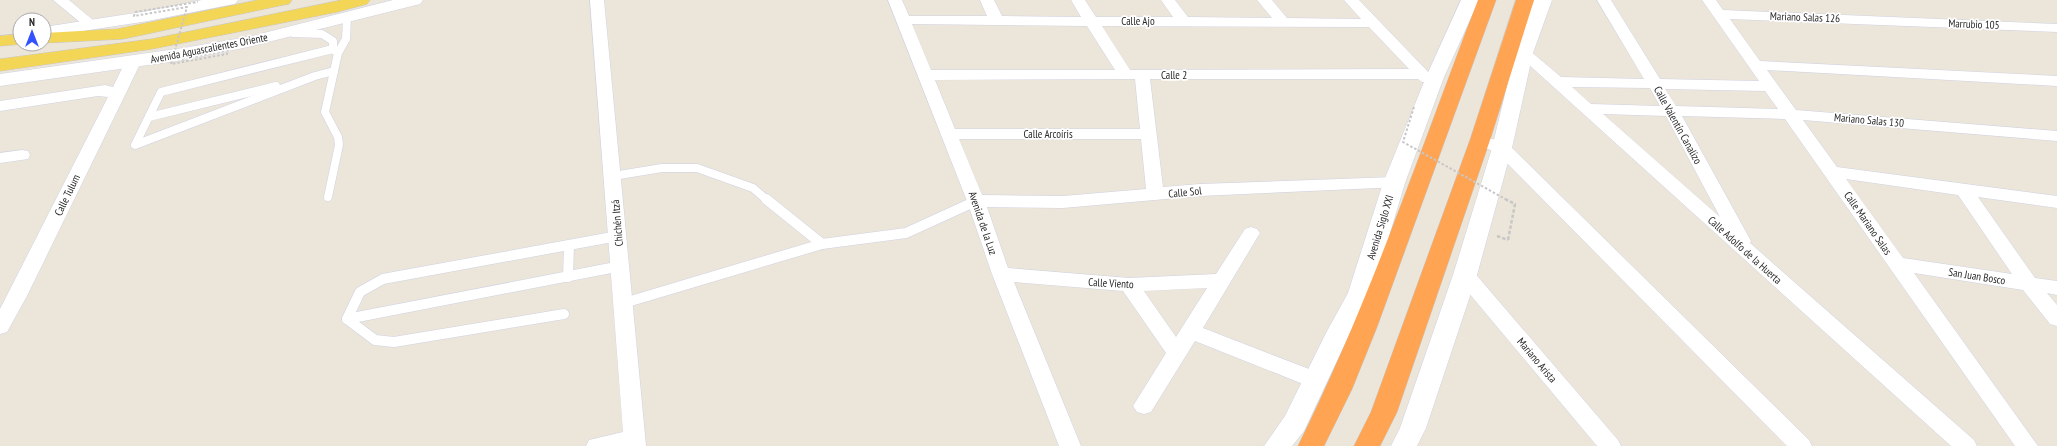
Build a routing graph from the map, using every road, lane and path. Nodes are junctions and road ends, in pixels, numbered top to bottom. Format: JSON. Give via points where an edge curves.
{"nodes":[{"id":1,"x":60,"y":0,"type":"edge"},
{"id":2,"x":226,"y":0,"type":"edge"},
{"id":3,"x":283,"y":0,"type":"edge"},
{"id":4,"x":361,"y":0,"type":"edge"},
{"id":5,"x":414,"y":0,"type":"edge"},
{"id":6,"x":597,"y":0,"type":"edge"},
{"id":7,"x":895,"y":0,"type":"edge"},
{"id":8,"x":987,"y":0,"type":"edge"},
{"id":9,"x":1078,"y":0,"type":"edge"},
{"id":10,"x":1168,"y":0,"type":"edge"},
{"id":11,"x":1264,"y":0,"type":"edge"},
{"id":12,"x":1351,"y":0,"type":"edge"},
{"id":13,"x":1544,"y":0,"type":"edge"},
{"id":14,"x":1604,"y":0,"type":"edge"},
{"id":15,"x":1473,"y":1,"type":"edge"},
{"id":16,"x":198,"y":2,"type":"dead end"},
{"id":17,"x":1714,"y":7,"type":"edge"},
{"id":18,"x":1528,"y":10,"type":"edge"},
{"id":19,"x":347,"y":18,"type":"junction"},
{"id":20,"x":903,"y":20,"type":"junction"},
{"id":21,"x":998,"y":21,"type":"junction"},
{"id":22,"x":1091,"y":21,"type":"junction"},
{"id":23,"x":1891,"y":21,"type":"joint"},
{"id":24,"x":1184,"y":22,"type":"junction"},
{"id":25,"x":1283,"y":22,"type":"junction"},
{"id":26,"x":1373,"y":22,"type":"junction"},
{"id":27,"x":92,"y":25,"type":"junction"},
{"id":28,"x":2057,"y":28,"type":"edge"},
{"id":29,"x":52,"y":31,"type":"edge"},
{"id":30,"x":123,"y":34,"type":"junction"},
{"id":31,"x":280,"y":34,"type":"junction"},
{"id":32,"x":12,"y":37,"type":"edge"},
{"id":33,"x":52,"y":38,"type":"edge"},
{"id":34,"x":0,"y":39,"type":"edge"},
{"id":35,"x":12,"y":39,"type":"edge"},
{"id":36,"x":152,"y":44,"type":"junction"},
{"id":37,"x":335,"y":51,"type":"junction"},
{"id":38,"x":0,"y":53,"type":"edge"},
{"id":39,"x":1524,"y":53,"type":"junction"},
{"id":40,"x":182,"y":59,"type":"dead end"},
{"id":41,"x":133,"y":62,"type":"junction"},
{"id":42,"x":0,"y":65,"type":"edge"},
{"id":43,"x":1756,"y":65,"type":"junction"},
{"id":44,"x":334,"y":71,"type":"junction"},
{"id":45,"x":1126,"y":75,"type":"junction"},
{"id":46,"x":1142,"y":75,"type":"junction"},
{"id":47,"x":315,"y":76,"type":"junction"},
{"id":48,"x":925,"y":76,"type":"junction"},
{"id":49,"x":1427,"y":79,"type":"junction"},
{"id":50,"x":0,"y":80,"type":"edge"},
{"id":51,"x":2057,"y":81,"type":"edge"},
{"id":52,"x":1556,"y":82,"type":"junction"},
{"id":53,"x":1654,"y":84,"type":"junction"},
{"id":54,"x":1771,"y":86,"type":"junction"},
{"id":55,"x":119,"y":91,"type":"junction"},
{"id":56,"x":0,"y":106,"type":"edge"},
{"id":57,"x":1414,"y":107,"type":"dead end"},
{"id":58,"x":1587,"y":109,"type":"junction"},
{"id":59,"x":1671,"y":111,"type":"junction"},
{"id":60,"x":1790,"y":114,"type":"junction"},
{"id":61,"x":149,"y":118,"type":"junction"},
{"id":62,"x":948,"y":134,"type":"junction"},
{"id":63,"x":1148,"y":134,"type":"junction"},
{"id":64,"x":2057,"y":136,"type":"edge"},
{"id":65,"x":1480,"y":140,"type":"junction"},
{"id":66,"x":1502,"y":148,"type":"junction"},
{"id":67,"x":22,"y":155,"type":"dead end"},
{"id":68,"x":0,"y":158,"type":"edge"},
{"id":69,"x":1832,"y":172,"type":"junction"},
{"id":70,"x":613,"y":176,"type":"junction"},
{"id":71,"x":1394,"y":182,"type":"junction"},
{"id":72,"x":1963,"y":189,"type":"junction"},
{"id":73,"x":1155,"y":195,"type":"junction"},
{"id":74,"x":328,"y":197,"type":"dead end"},
{"id":75,"x":976,"y":201,"type":"junction"},
{"id":76,"x":2057,"y":202,"type":"edge"},
{"id":77,"x":1251,"y":233,"type":"dead end"},
{"id":78,"x":618,"y":236,"type":"junction"},
{"id":79,"x":1508,"y":240,"type":"dead end"},
{"id":80,"x":822,"y":244,"type":"junction"},
{"id":81,"x":569,"y":246,"type":"junction"},
{"id":82,"x":1748,"y":253,"type":"junction"},
{"id":83,"x":1897,"y":264,"type":"junction"},
{"id":84,"x":621,"y":266,"type":"junction"},
{"id":85,"x":1001,"y":274,"type":"junction"},
{"id":86,"x":1465,"y":275,"type":"junction"},
{"id":87,"x":568,"y":276,"type":"junction"},
{"id":88,"x":1221,"y":281,"type":"junction"},
{"id":89,"x":2029,"y":284,"type":"junction"},
{"id":90,"x":1129,"y":285,"type":"junction"},
{"id":91,"x":2057,"y":288,"type":"edge"},
{"id":92,"x":624,"y":303,"type":"junction"},
{"id":93,"x":564,"y":314,"type":"dead end"},
{"id":94,"x":347,"y":319,"type":"junction"},
{"id":95,"x":2057,"y":319,"type":"edge"},
{"id":96,"x":0,"y":327,"type":"edge"},
{"id":97,"x":1190,"y":332,"type":"junction"},
{"id":98,"x":1177,"y":353,"type":"junction"},
{"id":99,"x":1315,"y":380,"type":"junction"},
{"id":100,"x":1144,"y":406,"type":"dead end"},
{"id":101,"x":635,"y":442,"type":"edge"},
{"id":102,"x":597,"y":446,"type":"edge"},
{"id":103,"x":1070,"y":446,"type":"edge"},
{"id":104,"x":1277,"y":446,"type":"edge"},
{"id":105,"x":1311,"y":446,"type":"edge"},
{"id":106,"x":1367,"y":446,"type":"edge"},
{"id":107,"x":1404,"y":446,"type":"edge"},
{"id":108,"x":1610,"y":446,"type":"edge"},
{"id":109,"x":1801,"y":446,"type":"edge"},
{"id":110,"x":1966,"y":446,"type":"edge"},
{"id":111,"x":2027,"y":446,"type":"edge"}],
"edges":[{"from":1,"to":27,"type":"street"},
{"from":2,"to":27,"type":"street"},
{"from":3,"to":30,"type":"main road"},
{"from":4,"to":36,"type":"main road","name":"Avenida Aguascalientes Oriente","via":[[329,9]]},
{"from":5,"to":19,"type":"street","name":"Avenida Aguascalientes Oriente"},
{"from":6,"to":70,"type":"street","name":"Chichén Itzá"},
{"from":7,"to":20,"type":"street","name":"Avenida de la Luz"},
{"from":8,"to":21,"type":"street"},
{"from":9,"to":22,"type":"street"},
{"from":10,"to":24,"type":"street"},
{"from":11,"to":25,"type":"street"},
{"from":12,"to":26,"type":"street"},
{"from":13,"to":18,"type":"street"},
{"from":14,"to":53,"type":"street","name":"Calle Valentín Canalizo"},
{"from":15,"to":49,"type":"street","name":"Avenida Siglo XXI"},
{"from":15,"to":105,"type":"highway","name":"Avenida Siglo XXI","via":[[1364,327],[1339,389]]},
{"from":16,"to":40,"type":"path","bridge":true,"via":[[135,12],[134,16],[187,7],[171,64],[227,54],[228,50]]},
{"from":17,"to":23,"type":"street","name":"Mariano Salas 126"},
{"from":17,"to":43,"type":"street","name":"Calle Mariano Salas"},
{"from":18,"to":39,"type":"street"},
{"from":18,"to":65,"type":"highway"},
{"from":19,"to":31,"type":"street","name":"Avenida Aguascalientes Oriente"},
{"from":19,"to":37,"type":"lane","via":[[346,38]]},
{"from":20,"to":21,"type":"street","name":"Calle Ajo"},
{"from":20,"to":48,"type":"street","name":"Avenida de la Luz"},
{"from":21,"to":22,"type":"street","name":"Calle Ajo"},
{"from":22,"to":24,"type":"street","name":"Calle Ajo"},
{"from":22,"to":45,"type":"street"},
{"from":23,"to":28,"type":"street","name":"Marrubio 105"},
{"from":24,"to":25,"type":"street","name":"Calle Ajo"},
{"from":25,"to":26,"type":"street","name":"Calle Ajo"},
{"from":26,"to":49,"type":"street"},
{"from":27,"to":29,"type":"street"},
{"from":30,"to":33,"type":"main road"},
{"from":30,"to":38,"type":"main road"},
{"from":31,"to":37,"type":"lane","via":[[322,34],[333,41]]},
{"from":31,"to":41,"type":"street","name":"Avenida Aguascalientes Oriente"},
{"from":32,"to":34,"type":"street"},
{"from":34,"to":35,"type":"main road"},
{"from":36,"to":42,"type":"main road","name":"Avenida Aguascalientes Oriente"},
{"from":36,"to":50,"type":"main road"},
{"from":37,"to":44,"type":"lane"},
{"from":37,"to":61,"type":"lane","via":[[161,92]]},
{"from":39,"to":52,"type":"street","name":"Calle Adolfo de la Huerta"},
{"from":39,"to":66,"type":"street"},
{"from":41,"to":50,"type":"street","name":"Avenida Aguascalientes Oriente"},
{"from":41,"to":55,"type":"street","name":"Calle Tulum"},
{"from":43,"to":51,"type":"street"},
{"from":43,"to":54,"type":"street","name":"Calle Mariano Salas"},
{"from":44,"to":47,"type":"lane"},
{"from":44,"to":74,"type":"lane","via":[[325,112],[340,145]]},
{"from":45,"to":46,"type":"street","name":"Calle 2"},
{"from":45,"to":48,"type":"street","name":"Calle 2"},
{"from":46,"to":49,"type":"street","name":"Calle 2"},
{"from":46,"to":63,"type":"street"},
{"from":47,"to":61,"type":"lane"},
{"from":47,"to":61,"type":"lane","via":[[135,145]]},
{"from":48,"to":62,"type":"street","name":"Avenida de la Luz"},
{"from":49,"to":71,"type":"street","name":"Avenida Siglo XXI"},
{"from":52,"to":53,"type":"street"},
{"from":52,"to":58,"type":"street","name":"Calle Adolfo de la Huerta"},
{"from":53,"to":54,"type":"street"},
{"from":53,"to":59,"type":"street","name":"Calle Valentín Canalizo"},
{"from":54,"to":60,"type":"street","name":"Calle Mariano Salas"},
{"from":55,"to":56,"type":"street","via":[[104,93],[104,90]]},
{"from":55,"to":96,"type":"street","name":"Calle Tulum"},
{"from":57,"to":79,"type":"path","bridge":true,"via":[[1403,142],[1515,204]]},
{"from":58,"to":59,"type":"street","name":"Mariano Salas 130"},
{"from":58,"to":82,"type":"street","name":"Calle Adolfo de la Huerta"},
{"from":59,"to":60,"type":"street","name":"Mariano Salas 130"},
{"from":59,"to":82,"type":"street","name":"Calle Valentín Canalizo"},
{"from":60,"to":64,"type":"street","name":"Mariano Salas 130"},
{"from":60,"to":69,"type":"street","name":"Calle Mariano Salas"},
{"from":62,"to":63,"type":"street","name":"Calle Arcoíris"},
{"from":62,"to":75,"type":"street","name":"Avenida de la Luz"},
{"from":63,"to":73,"type":"street"},
{"from":65,"to":66,"type":"street"},
{"from":65,"to":106,"type":"highway","via":[[1384,412]]},
{"from":66,"to":86,"type":"street"},
{"from":66,"to":109,"type":"street"},
{"from":67,"to":68,"type":"street"},
{"from":69,"to":72,"type":"street"},
{"from":69,"to":83,"type":"street","name":"Calle Mariano Salas"},
{"from":70,"to":78,"type":"street","name":"Chichén Itzá"},
{"from":70,"to":80,"type":"lane","via":[[662,168],[697,168],[753,188]]},
{"from":71,"to":73,"type":"street","name":"Calle Sol","via":[[1200,190]]},
{"from":71,"to":99,"type":"street","name":"Avenida Siglo XXI","via":[[1360,293]]},
{"from":72,"to":76,"type":"street"},
{"from":72,"to":89,"type":"street"},
{"from":73,"to":75,"type":"street","name":"Calle Sol","via":[[1063,202]]},
{"from":75,"to":80,"type":"lane","via":[[906,233]]},
{"from":75,"to":85,"type":"street","name":"Avenida de la Luz"},
{"from":77,"to":88,"type":"street"},
{"from":78,"to":81,"type":"lane"},
{"from":78,"to":84,"type":"street","name":"Chichén Itzá"},
{"from":80,"to":92,"type":"lane"},
{"from":81,"to":87,"type":"lane"},
{"from":81,"to":94,"type":"lane","via":[[383,278],[360,292]]},
{"from":82,"to":110,"type":"street","name":"Calle Adolfo de la Huerta"},
{"from":83,"to":89,"type":"street","name":"San Juan Bosco"},
{"from":83,"to":111,"type":"street","name":"Calle Mariano Salas"},
{"from":84,"to":87,"type":"lane"},
{"from":84,"to":92,"type":"street","name":"Chichén Itzá"},
{"from":85,"to":90,"type":"street","name":"Calle Viento"},
{"from":85,"to":103,"type":"street","name":"Avenida de la Luz"},
{"from":86,"to":107,"type":"street","via":[[1413,428]]},
{"from":86,"to":108,"type":"street","name":"Mariano Arista"},
{"from":87,"to":94,"type":"lane"},
{"from":88,"to":90,"type":"street","name":"Calle Viento"},
{"from":88,"to":97,"type":"street"},
{"from":89,"to":91,"type":"street","name":"San Juan Bosco"},
{"from":89,"to":95,"type":"street"},
{"from":90,"to":98,"type":"street"},
{"from":92,"to":101,"type":"street","name":"Chichén Itzá"},
{"from":93,"to":94,"type":"lane","via":[[394,342],[375,340]]},
{"from":97,"to":98,"type":"street"},
{"from":97,"to":99,"type":"street"},
{"from":98,"to":100,"type":"street"},
{"from":99,"to":104,"type":"street","name":"Avenida Siglo XXI","via":[[1295,424]]},
{"from":101,"to":102,"type":"street"}]}
